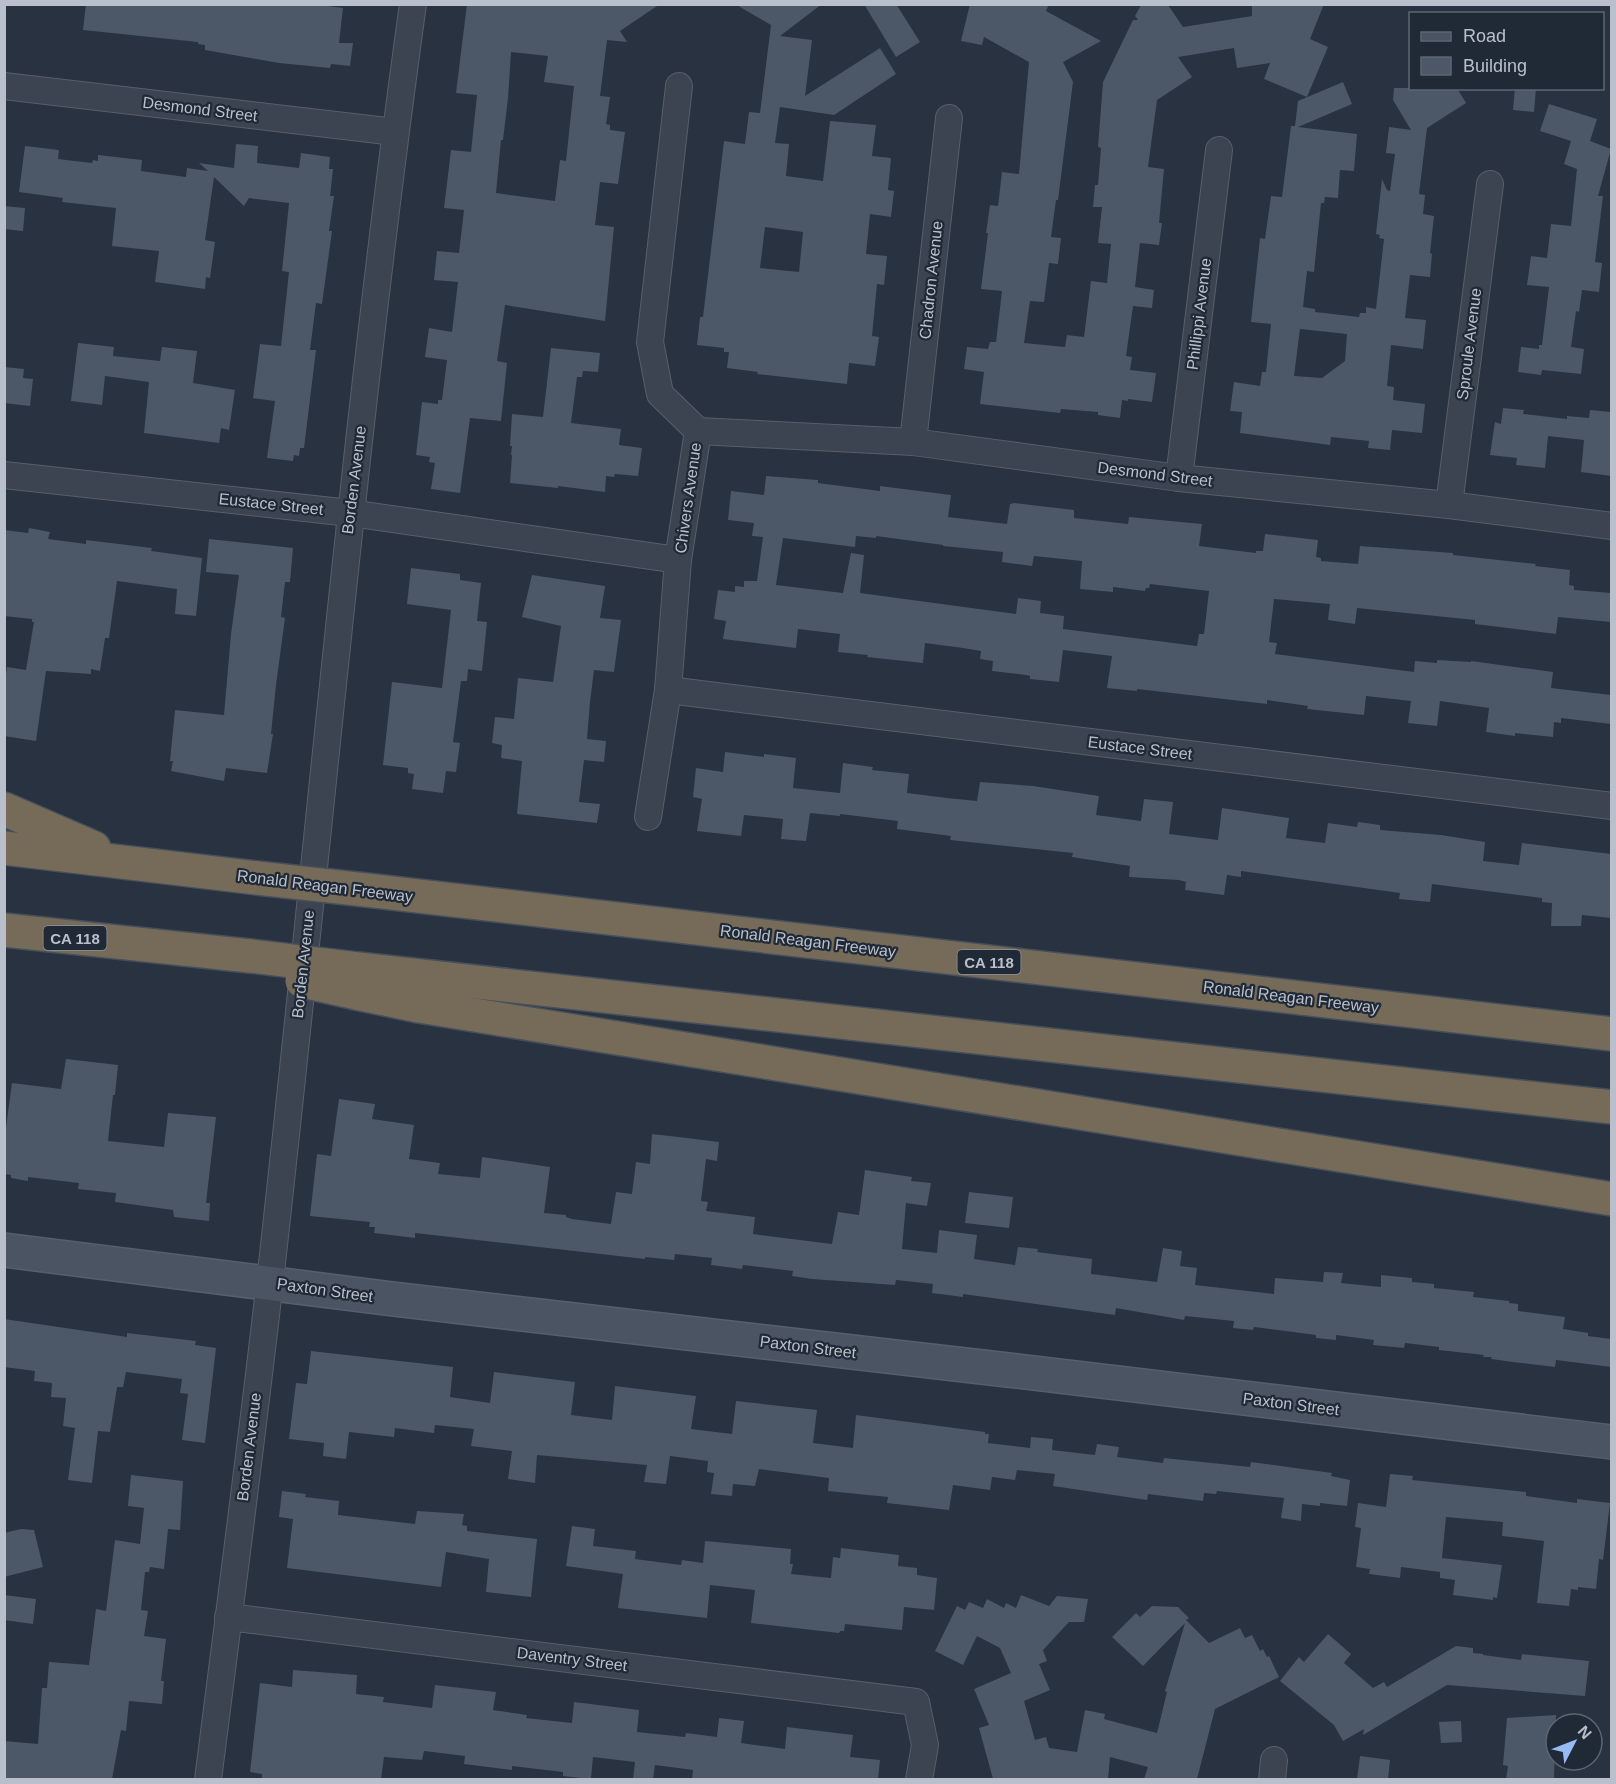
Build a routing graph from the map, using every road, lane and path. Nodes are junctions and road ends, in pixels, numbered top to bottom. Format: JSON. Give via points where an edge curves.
{"nodes":[{"id":1,"x":412,"y":4,"type":"edge"},
{"id":2,"x":4,"y":86,"type":"edge"},
{"id":3,"x":679,"y":86,"type":"dead end"},
{"id":4,"x":949,"y":118,"type":"dead end"},
{"id":5,"x":395,"y":132,"type":"junction"},
{"id":6,"x":1220,"y":150,"type":"dead end"},
{"id":7,"x":1490,"y":184,"type":"dead end"},
{"id":8,"x":698,"y":431,"type":"junction"},
{"id":9,"x":914,"y":442,"type":"junction"},
{"id":10,"x":4,"y":475,"type":"edge"},
{"id":11,"x":1179,"y":478,"type":"junction"},
{"id":12,"x":1449,"y":505,"type":"junction"},
{"id":13,"x":350,"y":513,"type":"junction"},
{"id":14,"x":1611,"y":526,"type":"edge"},
{"id":15,"x":678,"y":560,"type":"junction"},
{"id":16,"x":668,"y":690,"type":"junction"},
{"id":17,"x":1611,"y":806,"type":"edge"},
{"id":18,"x":4,"y":809,"type":"edge"},
{"id":19,"x":648,"y":817,"type":"dead end"},
{"id":20,"x":4,"y":848,"type":"edge"},
{"id":21,"x":129,"y":863,"type":"junction"},
{"id":22,"x":4,"y":930,"type":"edge"},
{"id":23,"x":357,"y":981,"type":"junction"},
{"id":24,"x":1611,"y":1034,"type":"edge"},
{"id":25,"x":1611,"y":1107,"type":"edge"},
{"id":26,"x":1600,"y":1197,"type":"edge"},
{"id":27,"x":4,"y":1250,"type":"edge"},
{"id":28,"x":270,"y":1282,"type":"junction"},
{"id":29,"x":1611,"y":1442,"type":"edge"},
{"id":30,"x":228,"y":1617,"type":"junction"},
{"id":31,"x":208,"y":1779,"type":"edge"},
{"id":32,"x":920,"y":1779,"type":"edge"}],
"edges":[{"from":1,"to":5,"type":"street","name":"Borden Avenue"},
{"from":2,"to":5,"type":"street","name":"Desmond Street"},
{"from":3,"to":8,"type":"street","name":"Chivers Avenue","via":[[650,342],[660,394]]},
{"from":4,"to":9,"type":"street","name":"Chadron Avenue"},
{"from":5,"to":13,"type":"street","name":"Borden Avenue"},
{"from":6,"to":11,"type":"street","name":"Phillippi Avenue"},
{"from":7,"to":12,"type":"street","name":"Sproule Avenue"},
{"from":8,"to":9,"type":"street","name":"Desmond Street"},
{"from":8,"to":15,"type":"street","name":"Chivers Avenue"},
{"from":9,"to":11,"type":"street","name":"Desmond Street"},
{"from":10,"to":13,"type":"street","name":"Eustace Street"},
{"from":11,"to":12,"type":"street","name":"Desmond Street"},
{"from":12,"to":14,"type":"street","name":"Desmond Street"},
{"from":13,"to":15,"type":"street","name":"Eustace Street"},
{"from":13,"to":28,"type":"street","name":"Borden Avenue"},
{"from":15,"to":16,"type":"street","name":"Chivers Avenue"},
{"from":16,"to":17,"type":"street","name":"Eustace Street"},
{"from":16,"to":19,"type":"street","name":"Chivers Avenue"},
{"from":18,"to":21,"type":"highway"},
{"from":20,"to":21,"type":"highway","name":"Ronald Reagan Freeway","number":"CA 118"},
{"from":21,"to":24,"type":"highway","name":"Ronald Reagan Freeway","number":"CA 118","bridge":true},
{"from":22,"to":23,"type":"highway","number":"CA 118","bridge":true,"via":[[145,945]]},
{"from":23,"to":25,"type":"highway"},
{"from":23,"to":26,"type":"highway","via":[[453,1012]]},
{"from":27,"to":28,"type":"street","name":"Paxton Street"},
{"from":28,"to":29,"type":"street","name":"Paxton Street"},
{"from":28,"to":30,"type":"street","name":"Borden Avenue"},
{"from":30,"to":31,"type":"street","name":"Borden Avenue"},
{"from":30,"to":32,"type":"street","name":"Daventry Street","via":[[916,1702],[925,1745]]}]}
